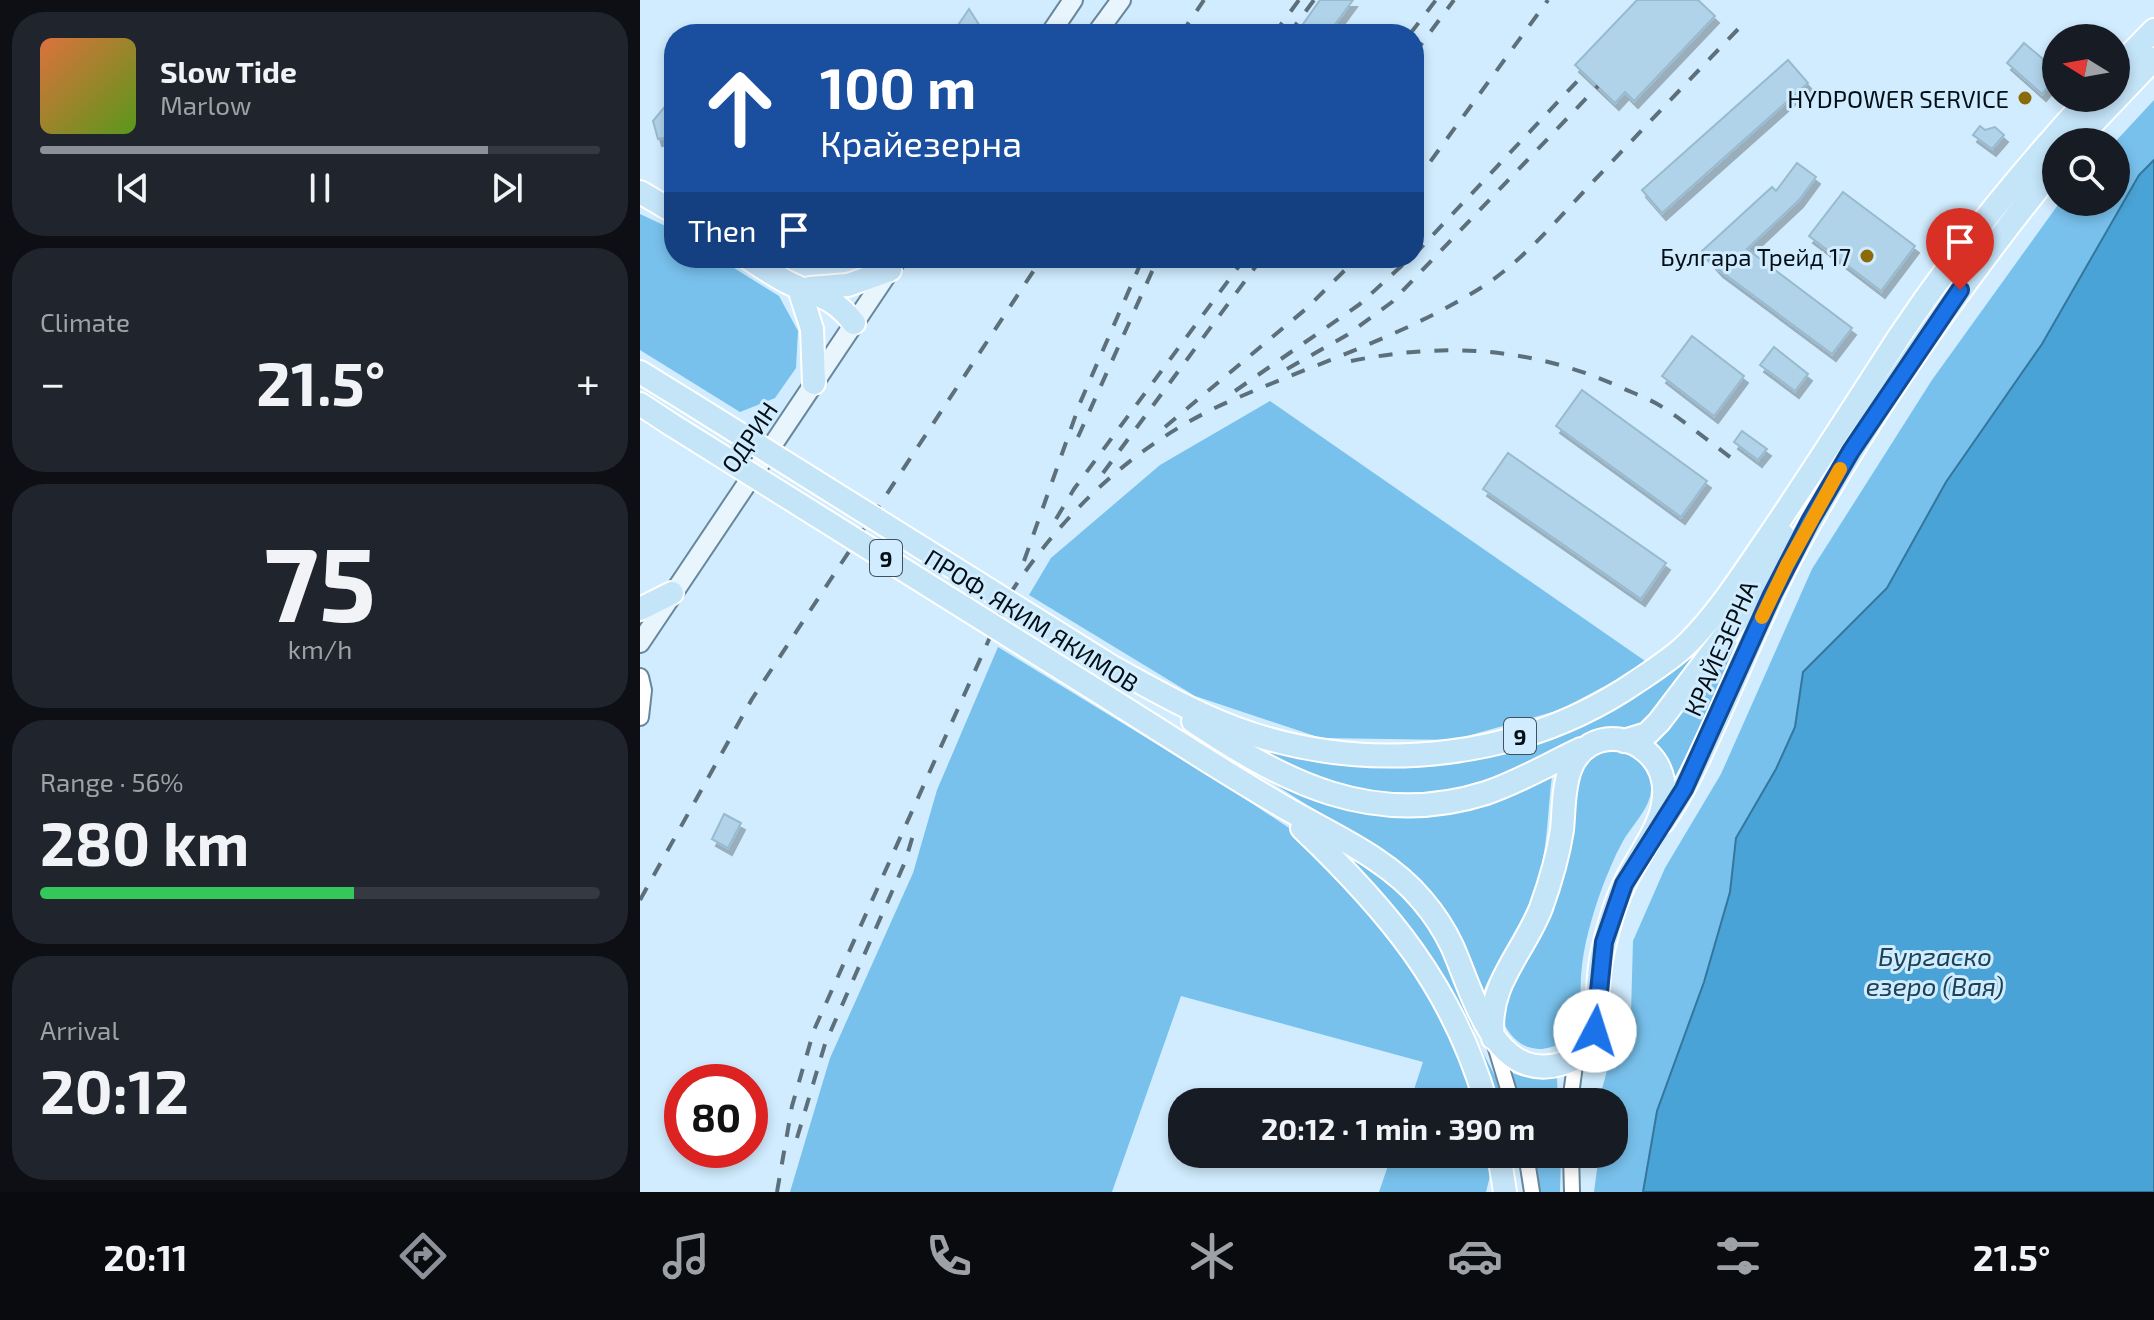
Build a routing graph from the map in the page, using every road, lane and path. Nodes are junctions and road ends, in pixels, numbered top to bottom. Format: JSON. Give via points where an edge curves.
{"nodes":[{"id":1,"x":1073,"y":0,"type":"edge"},
{"id":2,"x":1121,"y":0,"type":"edge"},
{"id":3,"x":1057,"y":24,"type":"edge"},
{"id":4,"x":1103,"y":24,"type":"edge"},
{"id":5,"x":2154,"y":30,"type":"edge"},
{"id":6,"x":2130,"y":55,"type":"edge"},
{"id":7,"x":2154,"y":59,"type":"edge"},
{"id":8,"x":2077,"y":112,"type":"edge"},
{"id":9,"x":2088,"y":128,"type":"edge"},
{"id":10,"x":2042,"y":183,"type":"edge"},
{"id":11,"x":643,"y":195,"type":"edge"},
{"id":12,"x":664,"y":207,"type":"edge"},
{"id":13,"x":764,"y":268,"type":"edge"},
{"id":14,"x":885,"y":268,"type":"edge"},
{"id":15,"x":891,"y":268,"type":"edge"},
{"id":16,"x":796,"y":288,"type":"junction"},
{"id":17,"x":854,"y":323,"type":"junction"},
{"id":18,"x":640,"y":372,"type":"edge"},
{"id":19,"x":814,"y":383,"type":"junction"},
{"id":20,"x":640,"y":404,"type":"edge"},
{"id":21,"x":1824,"y":456,"type":"junction"},
{"id":22,"x":672,"y":593,"type":"junction"},
{"id":23,"x":640,"y":609,"type":"edge"},
{"id":24,"x":640,"y":643,"type":"edge"},
{"id":25,"x":1114,"y":668,"type":"junction"},
{"id":26,"x":640,"y":677,"type":"edge"},
{"id":27,"x":640,"y":717,"type":"edge"},
{"id":28,"x":1624,"y":741,"type":"junction"},
{"id":29,"x":1581,"y":749,"type":"junction"},
{"id":30,"x":1275,"y":802,"type":"junction"},
{"id":31,"x":1652,"y":836,"type":"junction"},
{"id":32,"x":1493,"y":1038,"type":"junction"},
{"id":33,"x":1576,"y":1058,"type":"junction"},
{"id":34,"x":1480,"y":1088,"type":"edge"},
{"id":35,"x":1508,"y":1088,"type":"edge"},
{"id":36,"x":1571,"y":1088,"type":"edge"},
{"id":37,"x":1501,"y":1168,"type":"edge"},
{"id":38,"x":1528,"y":1168,"type":"edge"},
{"id":39,"x":1571,"y":1168,"type":"edge"},
{"id":40,"x":1505,"y":1192,"type":"edge"},
{"id":41,"x":1532,"y":1192,"type":"edge"},
{"id":42,"x":1572,"y":1192,"type":"edge"}],
"edges":[{"from":1,"to":3,"type":"main road"},
{"from":2,"to":4,"type":"main road"},
{"from":5,"to":6,"type":"highway"},
{"from":7,"to":9,"type":"highway"},
{"from":8,"to":21,"type":"highway","number":"9","via":[[1930,291]]},
{"from":10,"to":31,"type":"highway","name":"КРАЙЕЗЕРНА","via":[[1926,337],[1851,451],[1777,585],[1684,789]]},
{"from":11,"to":12,"type":"highway"},
{"from":13,"to":16,"type":"highway"},
{"from":14,"to":16,"type":"highway","via":[[848,285]]},
{"from":15,"to":17,"type":"main road","name":"ОДРИН"},
{"from":16,"to":17,"type":"highway","via":[[828,317]]},
{"from":16,"to":19,"type":"highway","via":[[812,329]]},
{"from":17,"to":19,"type":"main road","name":"ОДРИН"},
{"from":18,"to":25,"type":"highway","name":"ПРОФ. ЯКИМ ЯКИМОВ","number":"9","bridge":true},
{"from":19,"to":22,"type":"main road","name":"ОДРИН"},
{"from":20,"to":30,"type":"highway","name":"ПРОФ. ЯКИМ ЯКИМОВ","number":"9","bridge":true},
{"from":21,"to":25,"type":"highway","number":"9","via":[[1716,613],[1686,645],[1581,714],[1498,743],[1410,756],[1325,750],[1224,723]]},
{"from":21,"to":28,"type":"highway","via":[[1739,617],[1653,729]]},
{"from":22,"to":23,"type":"highway"},
{"from":22,"to":24,"type":"main road","name":"ОДРИН"},
{"from":25,"to":29,"type":"highway","via":[[1275,772],[1342,797],[1413,805],[1449,801],[1518,780]]},
{"from":26,"to":27,"type":"street"},
{"from":28,"to":29,"type":"highway","via":[[1598,740]]},
{"from":28,"to":31,"type":"highway","via":[[1647,751],[1663,779]]},
{"from":29,"to":32,"type":"highway","via":[[1567,777],[1557,857],[1540,911],[1493,1003]]},
{"from":30,"to":32,"type":"highway","number":"9","via":[[1407,883],[1450,941]]},
{"from":30,"to":34,"type":"highway","via":[[1350,874],[1425,965]]},
{"from":31,"to":33,"type":"highway","via":[[1616,904],[1601,960],[1595,1031]]},
{"from":32,"to":33,"type":"highway","number":"9","via":[[1526,1064],[1546,1067]]},
{"from":32,"to":35,"type":"street"},
{"from":33,"to":36,"type":"street"},
{"from":37,"to":40,"type":"highway"},
{"from":38,"to":41,"type":"street"},
{"from":39,"to":42,"type":"street"}]}
